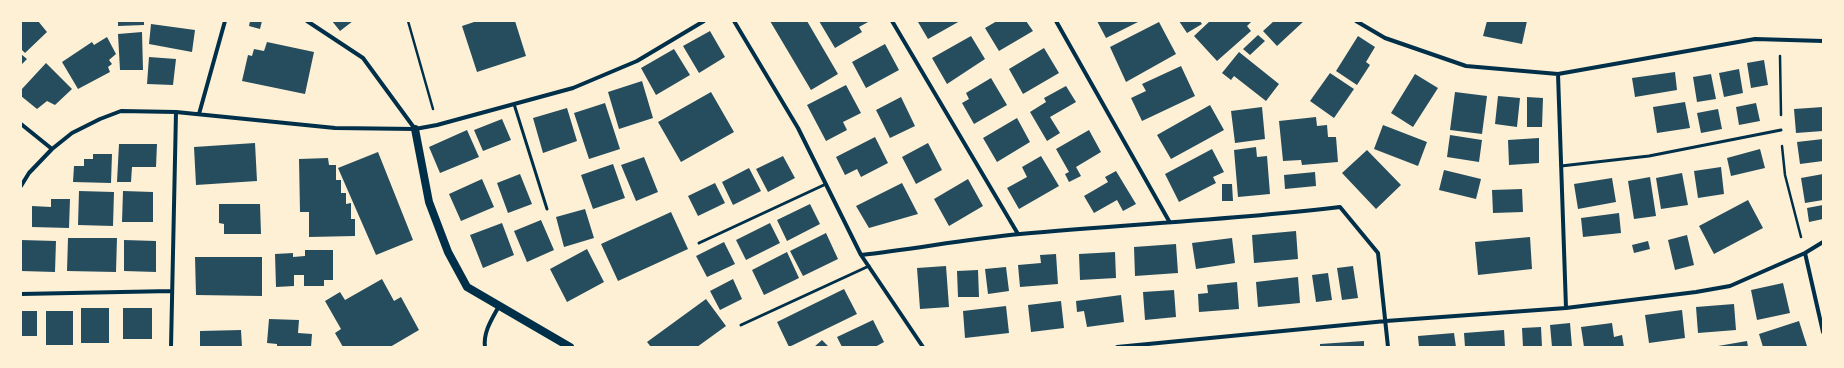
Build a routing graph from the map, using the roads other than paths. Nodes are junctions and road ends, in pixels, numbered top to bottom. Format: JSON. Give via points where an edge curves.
{"nodes":[{"id":1,"x":225,"y":21,"type":"edge"},
{"id":2,"x":307,"y":21,"type":"edge"},
{"id":3,"x":704,"y":21,"type":"edge"},
{"id":4,"x":734,"y":21,"type":"edge"},
{"id":5,"x":892,"y":21,"type":"edge"},
{"id":6,"x":1056,"y":21,"type":"edge"},
{"id":7,"x":1356,"y":21,"type":"edge"},
{"id":8,"x":1823,"y":41,"type":"edge"},
{"id":9,"x":1558,"y":74,"type":"junction"},
{"id":10,"x":514,"y":104,"type":"junction"},
{"id":11,"x":176,"y":112,"type":"junction"},
{"id":12,"x":199,"y":114,"type":"junction"},
{"id":13,"x":21,"y":124,"type":"edge"},
{"id":14,"x":416,"y":129,"type":"junction"},
{"id":15,"x":1781,"y":130,"type":"dead end"},
{"id":16,"x":52,"y":149,"type":"junction"},
{"id":17,"x":1561,"y":166,"type":"junction"},
{"id":18,"x":826,"y":184,"type":"junction"},
{"id":19,"x":21,"y":186,"type":"edge"},
{"id":20,"x":547,"y":209,"type":"dead end"},
{"id":21,"x":1169,"y":221,"type":"junction"},
{"id":22,"x":1018,"y":234,"type":"junction"},
{"id":23,"x":1823,"y":242,"type":"edge"},
{"id":24,"x":699,"y":243,"type":"dead end"},
{"id":25,"x":1805,"y":253,"type":"junction"},
{"id":26,"x":861,"y":255,"type":"junction"},
{"id":27,"x":868,"y":266,"type":"junction"},
{"id":28,"x":172,"y":291,"type":"junction"},
{"id":29,"x":21,"y":294,"type":"edge"},
{"id":30,"x":499,"y":306,"type":"junction"},
{"id":31,"x":1566,"y":308,"type":"junction"},
{"id":32,"x":1386,"y":321,"type":"junction"},
{"id":33,"x":740,"y":325,"type":"dead end"},
{"id":34,"x":1823,"y":332,"type":"edge"},
{"id":35,"x":171,"y":347,"type":"edge"},
{"id":36,"x":485,"y":347,"type":"edge"},
{"id":37,"x":570,"y":347,"type":"edge"},
{"id":38,"x":922,"y":347,"type":"edge"},
{"id":39,"x":1117,"y":347,"type":"edge"},
{"id":40,"x":1388,"y":347,"type":"edge"}],
"edges":[{"from":1,"to":12,"type":"street"},
{"from":2,"to":14,"type":"street","via":[[363,58]]},
{"from":3,"to":10,"type":"street","via":[[637,61],[573,88]]},
{"from":4,"to":18,"type":"street","via":[[798,128]]},
{"from":5,"to":22,"type":"street"},
{"from":6,"to":21,"type":"street"},
{"from":7,"to":9,"type":"street","via":[[1385,38],[1466,66]]},
{"from":8,"to":9,"type":"street","via":[[1755,39]]},
{"from":9,"to":17,"type":"street"},
{"from":10,"to":14,"type":"street"},
{"from":10,"to":20,"type":"lane"},
{"from":11,"to":12,"type":"street"},
{"from":11,"to":16,"type":"street","via":[[121,111],[72,133]]},
{"from":11,"to":28,"type":"street"},
{"from":12,"to":14,"type":"street","via":[[335,128]]},
{"from":13,"to":16,"type":"street"},
{"from":14,"to":30,"type":"main road","via":[[429,202],[448,252],[467,287]]},
{"from":15,"to":17,"type":"lane","via":[[1649,156]]},
{"from":16,"to":19,"type":"street","via":[[29,173]]},
{"from":17,"to":31,"type":"street"},
{"from":18,"to":24,"type":"lane"},
{"from":18,"to":26,"type":"street"},
{"from":21,"to":22,"type":"street"},
{"from":21,"to":32,"type":"street","via":[[1268,216],[1340,207],[1378,253]]},
{"from":22,"to":26,"type":"street"},
{"from":23,"to":25,"type":"street"},
{"from":25,"to":31,"type":"street","via":[[1730,286]]},
{"from":25,"to":34,"type":"street"},
{"from":26,"to":27,"type":"street"},
{"from":27,"to":33,"type":"lane"},
{"from":27,"to":38,"type":"street"},
{"from":28,"to":29,"type":"street"},
{"from":28,"to":35,"type":"street"},
{"from":30,"to":36,"type":"street","via":[[484,340]]},
{"from":30,"to":37,"type":"main road"},
{"from":31,"to":32,"type":"street"},
{"from":32,"to":39,"type":"street"},
{"from":32,"to":40,"type":"street"}]}
